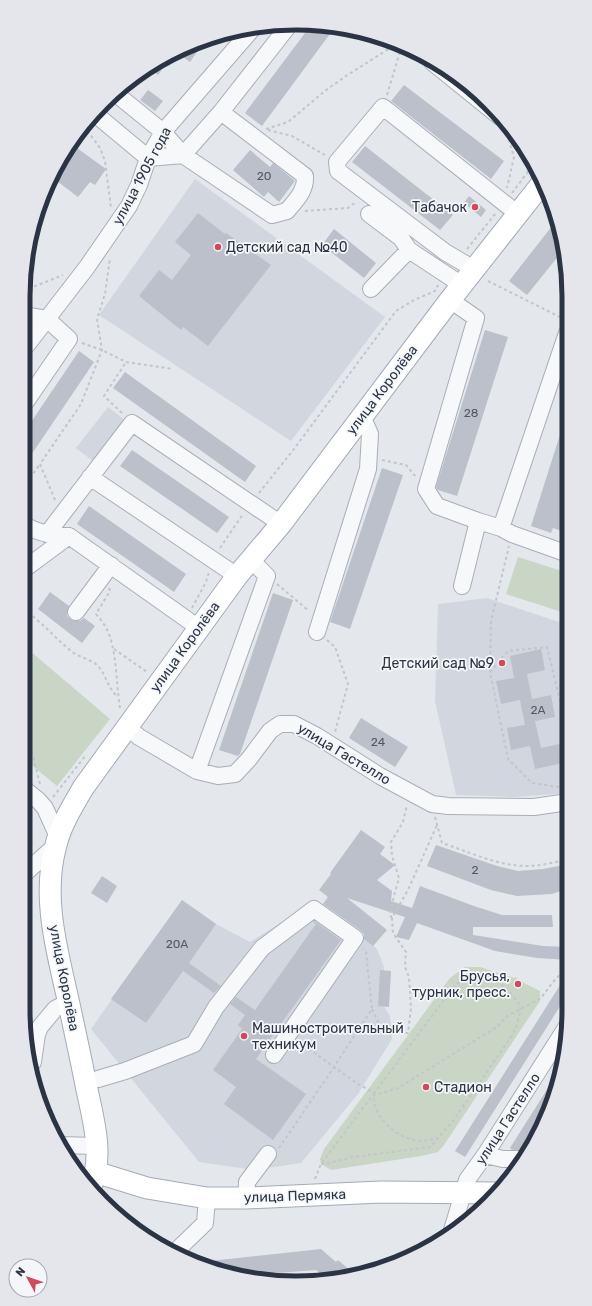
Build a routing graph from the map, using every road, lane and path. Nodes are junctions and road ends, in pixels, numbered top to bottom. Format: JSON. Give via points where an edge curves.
{"nodes":[{"id":1,"x":285,"y":31,"type":"edge"},
{"id":2,"x":248,"y":34,"type":"edge"},
{"id":3,"x":391,"y":47,"type":"edge"},
{"id":4,"x":400,"y":51,"type":"edge"},
{"id":5,"x":390,"y":85,"type":"dead end"},
{"id":6,"x":120,"y":97,"type":"edge"},
{"id":7,"x":221,"y":112,"type":"junction"},
{"id":8,"x":99,"y":117,"type":"edge"},
{"id":9,"x":260,"y":127,"type":"dead end"},
{"id":10,"x":266,"y":130,"type":"junction"},
{"id":11,"x":88,"y":131,"type":"edge"},
{"id":12,"x":163,"y":132,"type":"junction"},
{"id":13,"x":507,"y":134,"type":"edge"},
{"id":14,"x":183,"y":154,"type":"junction"},
{"id":15,"x":148,"y":158,"type":"junction"},
{"id":16,"x":337,"y":162,"type":"junction"},
{"id":17,"x":538,"y":186,"type":"edge"},
{"id":18,"x":348,"y":208,"type":"dead end"},
{"id":19,"x":511,"y":208,"type":"junction"},
{"id":20,"x":287,"y":211,"type":"junction"},
{"id":21,"x":369,"y":214,"type":"dead end"},
{"id":22,"x":114,"y":229,"type":"junction"},
{"id":23,"x":409,"y":250,"type":"junction"},
{"id":24,"x":110,"y":258,"type":"dead end"},
{"id":25,"x":87,"y":267,"type":"junction"},
{"id":26,"x":462,"y":285,"type":"junction"},
{"id":27,"x":30,"y":289,"type":"edge"},
{"id":28,"x":371,"y":289,"type":"dead end"},
{"id":29,"x":30,"y":316,"type":"edge"},
{"id":30,"x":562,"y":318,"type":"edge"},
{"id":31,"x":47,"y":319,"type":"junction"},
{"id":32,"x":69,"y":339,"type":"junction"},
{"id":33,"x":30,"y":341,"type":"edge"},
{"id":34,"x":562,"y":349,"type":"edge"},
{"id":35,"x":102,"y":350,"type":"junction"},
{"id":36,"x":126,"y":362,"type":"junction"},
{"id":37,"x":173,"y":369,"type":"dead end"},
{"id":38,"x":30,"y":396,"type":"edge"},
{"id":39,"x":362,"y":416,"type":"junction"},
{"id":40,"x":132,"y":423,"type":"junction"},
{"id":41,"x":369,"y":457,"type":"junction"},
{"id":42,"x":40,"y":464,"type":"junction"},
{"id":43,"x":90,"y":477,"type":"junction"},
{"id":44,"x":30,"y":478,"type":"edge"},
{"id":45,"x":426,"y":489,"type":"junction"},
{"id":46,"x":251,"y":503,"type":"junction"},
{"id":47,"x":60,"y":516,"type":"junction"},
{"id":48,"x":478,"y":521,"type":"junction"},
{"id":49,"x":281,"y":524,"type":"junction"},
{"id":50,"x":30,"y":528,"type":"edge"},
{"id":51,"x":506,"y":531,"type":"junction"},
{"id":52,"x":47,"y":534,"type":"junction"},
{"id":53,"x":69,"y":536,"type":"junction"},
{"id":54,"x":562,"y":552,"type":"edge"},
{"id":55,"x":212,"y":559,"type":"junction"},
{"id":56,"x":251,"y":560,"type":"junction"},
{"id":57,"x":30,"y":565,"type":"edge"},
{"id":58,"x":108,"y":570,"type":"junction"},
{"id":59,"x":237,"y":576,"type":"junction"},
{"id":60,"x":267,"y":576,"type":"junction"},
{"id":61,"x":462,"y":586,"type":"dead end"},
{"id":62,"x":76,"y":612,"type":"dead end"},
{"id":63,"x":30,"y":614,"type":"edge"},
{"id":64,"x":193,"y":623,"type":"junction"},
{"id":65,"x":317,"y":632,"type":"junction"},
{"id":66,"x":114,"y":649,"type":"junction"},
{"id":67,"x":152,"y":667,"type":"dead end"},
{"id":68,"x":490,"y":672,"type":"junction"},
{"id":69,"x":147,"y":673,"type":"junction"},
{"id":70,"x":151,"y":675,"type":"dead end"},
{"id":71,"x":118,"y":696,"type":"junction"},
{"id":72,"x":125,"y":703,"type":"dead end"},
{"id":73,"x":562,"y":709,"type":"edge"},
{"id":74,"x":127,"y":727,"type":"junction"},
{"id":75,"x":30,"y":745,"type":"edge"},
{"id":76,"x":331,"y":745,"type":"junction"},
{"id":77,"x":87,"y":753,"type":"dead end"},
{"id":78,"x":197,"y":771,"type":"junction"},
{"id":79,"x":562,"y":787,"type":"edge"},
{"id":80,"x":30,"y":792,"type":"edge"},
{"id":81,"x":410,"y":792,"type":"junction"},
{"id":82,"x":44,"y":801,"type":"junction"},
{"id":83,"x":562,"y":803,"type":"edge"},
{"id":84,"x":432,"y":804,"type":"junction"},
{"id":85,"x":437,"y":824,"type":"junction"},
{"id":86,"x":57,"y":841,"type":"junction"},
{"id":87,"x":562,"y":860,"type":"edge"},
{"id":88,"x":30,"y":868,"type":"edge"},
{"id":89,"x":392,"y":918,"type":"junction"},
{"id":90,"x":355,"y":938,"type":"junction"},
{"id":91,"x":562,"y":972,"type":"edge"},
{"id":92,"x":68,"y":1002,"type":"junction"},
{"id":93,"x":372,"y":1009,"type":"junction"},
{"id":94,"x":520,"y":1010,"type":"junction"},
{"id":95,"x":560,"y":1036,"type":"edge"},
{"id":96,"x":312,"y":1050,"type":"dead end"},
{"id":97,"x":34,"y":1054,"type":"edge"},
{"id":98,"x":274,"y":1055,"type":"dead end"},
{"id":99,"x":334,"y":1067,"type":"junction"},
{"id":100,"x":98,"y":1079,"type":"dead end"},
{"id":101,"x":373,"y":1095,"type":"junction"},
{"id":102,"x":439,"y":1138,"type":"junction"},
{"id":103,"x":67,"y":1145,"type":"edge"},
{"id":104,"x":97,"y":1146,"type":"junction"},
{"id":105,"x":272,"y":1153,"type":"joint"},
{"id":106,"x":485,"y":1155,"type":"junction"},
{"id":107,"x":516,"y":1160,"type":"edge"},
{"id":108,"x":321,"y":1164,"type":"junction"},
{"id":109,"x":93,"y":1180,"type":"edge"},
{"id":110,"x":313,"y":1182,"type":"dead end"},
{"id":111,"x":463,"y":1192,"type":"junction"},
{"id":112,"x":489,"y":1193,"type":"edge"},
{"id":113,"x":208,"y":1198,"type":"junction"},
{"id":114,"x":246,"y":1198,"type":"junction"},
{"id":115,"x":454,"y":1224,"type":"edge"},
{"id":116,"x":178,"y":1249,"type":"edge"}],
"edges":[{"from":1,"to":7,"type":"street"},
{"from":2,"to":12,"type":"street","name":"улица 1905 года"},
{"from":3,"to":10,"type":"path","via":[[326,90],[288,122]]},
{"from":4,"to":5,"type":"path"},
{"from":6,"to":12,"type":"street"},
{"from":7,"to":14,"type":"street"},
{"from":7,"to":20,"type":"street","via":[[305,176],[304,188]]},
{"from":8,"to":15,"type":"street"},
{"from":9,"to":10,"type":"path"},
{"from":10,"to":16,"type":"path","via":[[292,136],[322,155],[334,157]]},
{"from":11,"to":22,"type":"path","via":[[100,148],[105,161]]},
{"from":12,"to":14,"type":"street"},
{"from":12,"to":15,"type":"street","name":"улица 1905 года"},
{"from":13,"to":19,"type":"path","via":[[514,157]]},
{"from":14,"to":15,"type":"street"},
{"from":14,"to":20,"type":"street","via":[[272,214]]},
{"from":15,"to":22,"type":"street","name":"улица 1905 года","via":[[129,206]]},
{"from":16,"to":19,"type":"street","via":[[383,107]]},
{"from":16,"to":26,"type":"street","via":[[338,171],[445,252]]},
{"from":17,"to":19,"type":"main road","name":"улица Королёва"},
{"from":18,"to":20,"type":"path"},
{"from":19,"to":26,"type":"main road","name":"улица Королёва"},
{"from":21,"to":23,"type":"street","via":[[401,238]]},
{"from":22,"to":25,"type":"street","name":"улица 1905 года"},
{"from":23,"to":26,"type":"street"},
{"from":23,"to":28,"type":"street"},
{"from":24,"to":35,"type":"path","via":[[105,294],[97,319]]},
{"from":25,"to":27,"type":"path"},
{"from":25,"to":31,"type":"street","name":"улица 1905 года"},
{"from":26,"to":30,"type":"path"},
{"from":26,"to":39,"type":"main road","name":"улица Королёва"},
{"from":26,"to":45,"type":"street","via":[[476,318]]},
{"from":26,"to":46,"type":"path","via":[[414,300],[396,311]]},
{"from":29,"to":31,"type":"street"},
{"from":31,"to":32,"type":"street"},
{"from":31,"to":33,"type":"street","name":"улица 1905 года"},
{"from":32,"to":35,"type":"path"},
{"from":32,"to":38,"type":"street"},
{"from":34,"to":51,"type":"street"},
{"from":35,"to":36,"type":"path"},
{"from":35,"to":42,"type":"path","via":[[81,404]]},
{"from":36,"to":37,"type":"path"},
{"from":36,"to":40,"type":"path","via":[[104,396]]},
{"from":39,"to":41,"type":"street","via":[[370,434]]},
{"from":39,"to":49,"type":"main road","name":"улица Королёва"},
{"from":40,"to":43,"type":"street"},
{"from":40,"to":46,"type":"street"},
{"from":41,"to":45,"type":"path","via":[[406,465]]},
{"from":41,"to":65,"type":"street","via":[[368,469]]},
{"from":42,"to":44,"type":"path"},
{"from":42,"to":47,"type":"path"},
{"from":43,"to":47,"type":"street"},
{"from":43,"to":55,"type":"street"},
{"from":45,"to":48,"type":"street","via":[[437,506]]},
{"from":46,"to":49,"type":"street"},
{"from":46,"to":55,"type":"path"},
{"from":47,"to":52,"type":"street"},
{"from":48,"to":51,"type":"street"},
{"from":48,"to":61,"type":"street"},
{"from":49,"to":56,"type":"main road","name":"улица Королёва"},
{"from":50,"to":52,"type":"street"},
{"from":51,"to":54,"type":"street"},
{"from":51,"to":68,"type":"path","via":[[491,621]]},
{"from":52,"to":53,"type":"street"},
{"from":53,"to":57,"type":"street"},
{"from":53,"to":58,"type":"street"},
{"from":55,"to":59,"type":"street"},
{"from":55,"to":64,"type":"path"},
{"from":56,"to":59,"type":"main road","name":"улица Королёва"},
{"from":56,"to":60,"type":"street"},
{"from":58,"to":62,"type":"street"},
{"from":58,"to":64,"type":"street"},
{"from":58,"to":66,"type":"path","via":[[110,591],[96,614],[106,627]]},
{"from":59,"to":64,"type":"main road","name":"улица Королёва"},
{"from":60,"to":65,"type":"path","via":[[314,615]]},
{"from":60,"to":78,"type":"street"},
{"from":63,"to":71,"type":"path","via":[[74,653],[97,665],[111,690]]},
{"from":64,"to":74,"type":"main road","name":"улица Королёва"},
{"from":65,"to":76,"type":"path","via":[[335,647],[348,684]]},
{"from":66,"to":69,"type":"path"},
{"from":66,"to":71,"type":"path"},
{"from":67,"to":69,"type":"path"},
{"from":68,"to":73,"type":"path","via":[[508,651],[547,646]]},
{"from":68,"to":79,"type":"path","via":[[508,759],[532,783]]},
{"from":69,"to":70,"type":"path"},
{"from":71,"to":72,"type":"path","via":[[120,710]]},
{"from":74,"to":78,"type":"street","name":"улица Гастелло"},
{"from":74,"to":86,"type":"main road","name":"улица Королёва","via":[[83,788],[62,825]]},
{"from":75,"to":82,"type":"path"},
{"from":76,"to":78,"type":"street","name":"улица Гастелло","via":[[294,724],[280,724],[270,731],[235,774],[218,776]]},
{"from":76,"to":81,"type":"street","name":"улица Гастелло"},
{"from":77,"to":82,"type":"path"},
{"from":80,"to":82,"type":"street"},
{"from":81,"to":84,"type":"street","name":"улица Гастелло"},
{"from":81,"to":89,"type":"path","via":[[400,830],[391,842],[392,856],[399,878],[390,915]]},
{"from":82,"to":86,"type":"street"},
{"from":83,"to":84,"type":"street","name":"улица Гастелло","via":[[534,807]]},
{"from":84,"to":85,"type":"path"},
{"from":85,"to":87,"type":"path","via":[[442,843],[498,863],[518,866],[543,865]]},
{"from":85,"to":89,"type":"path","via":[[408,890]]},
{"from":86,"to":88,"type":"street"},
{"from":86,"to":92,"type":"main road","name":"улица Королёва","via":[[51,874],[52,912],[56,947]]},
{"from":89,"to":93,"type":"path","via":[[393,933],[406,952],[405,967],[409,977],[411,1008],[408,1033],[383,1032]]},
{"from":90,"to":93,"type":"path","via":[[366,952]]},
{"from":90,"to":98,"type":"street"},
{"from":90,"to":100,"type":"street","via":[[314,909],[262,948],[216,1007],[194,1044]]},
{"from":91,"to":94,"type":"path","via":[[541,998]]},
{"from":92,"to":97,"type":"street","via":[[55,1009],[40,1027]]},
{"from":92,"to":104,"type":"main road","name":"улица Королёва"},
{"from":93,"to":99,"type":"path"},
{"from":94,"to":101,"type":"path","via":[[506,1017],[497,1028],[398,1088]]},
{"from":94,"to":101,"type":"path","via":[[518,1002],[506,988],[483,976],[467,978],[456,984]]},
{"from":94,"to":102,"type":"path","via":[[511,1037]]},
{"from":95,"to":106,"type":"street","name":"улица Гастелло"},
{"from":96,"to":99,"type":"path"},
{"from":99,"to":101,"type":"path"},
{"from":99,"to":105,"type":"path"},
{"from":101,"to":102,"type":"path","via":[[376,1112],[399,1134],[413,1140]]},
{"from":101,"to":108,"type":"path"},
{"from":102,"to":108,"type":"path","via":[[426,1148],[353,1157]]},
{"from":103,"to":104,"type":"street"},
{"from":104,"to":109,"type":"main road","name":"улица Королёва"},
{"from":105,"to":114,"type":"street","via":[[247,1182]]},
{"from":106,"to":107,"type":"street"},
{"from":106,"to":111,"type":"street","name":"улица Гастелло","via":[[467,1180]]},
{"from":108,"to":110,"type":"path"},
{"from":109,"to":113,"type":"main road","name":"улица Пермяка"},
{"from":111,"to":112,"type":"main road","name":"улица Пермяка"},
{"from":111,"to":114,"type":"main road","name":"улица Пермяка","via":[[380,1192]]},
{"from":111,"to":115,"type":"street","name":"улица Гастелло"},
{"from":113,"to":114,"type":"main road","name":"улица Пермяка"},
{"from":113,"to":116,"type":"street","via":[[205,1223]]}]}
